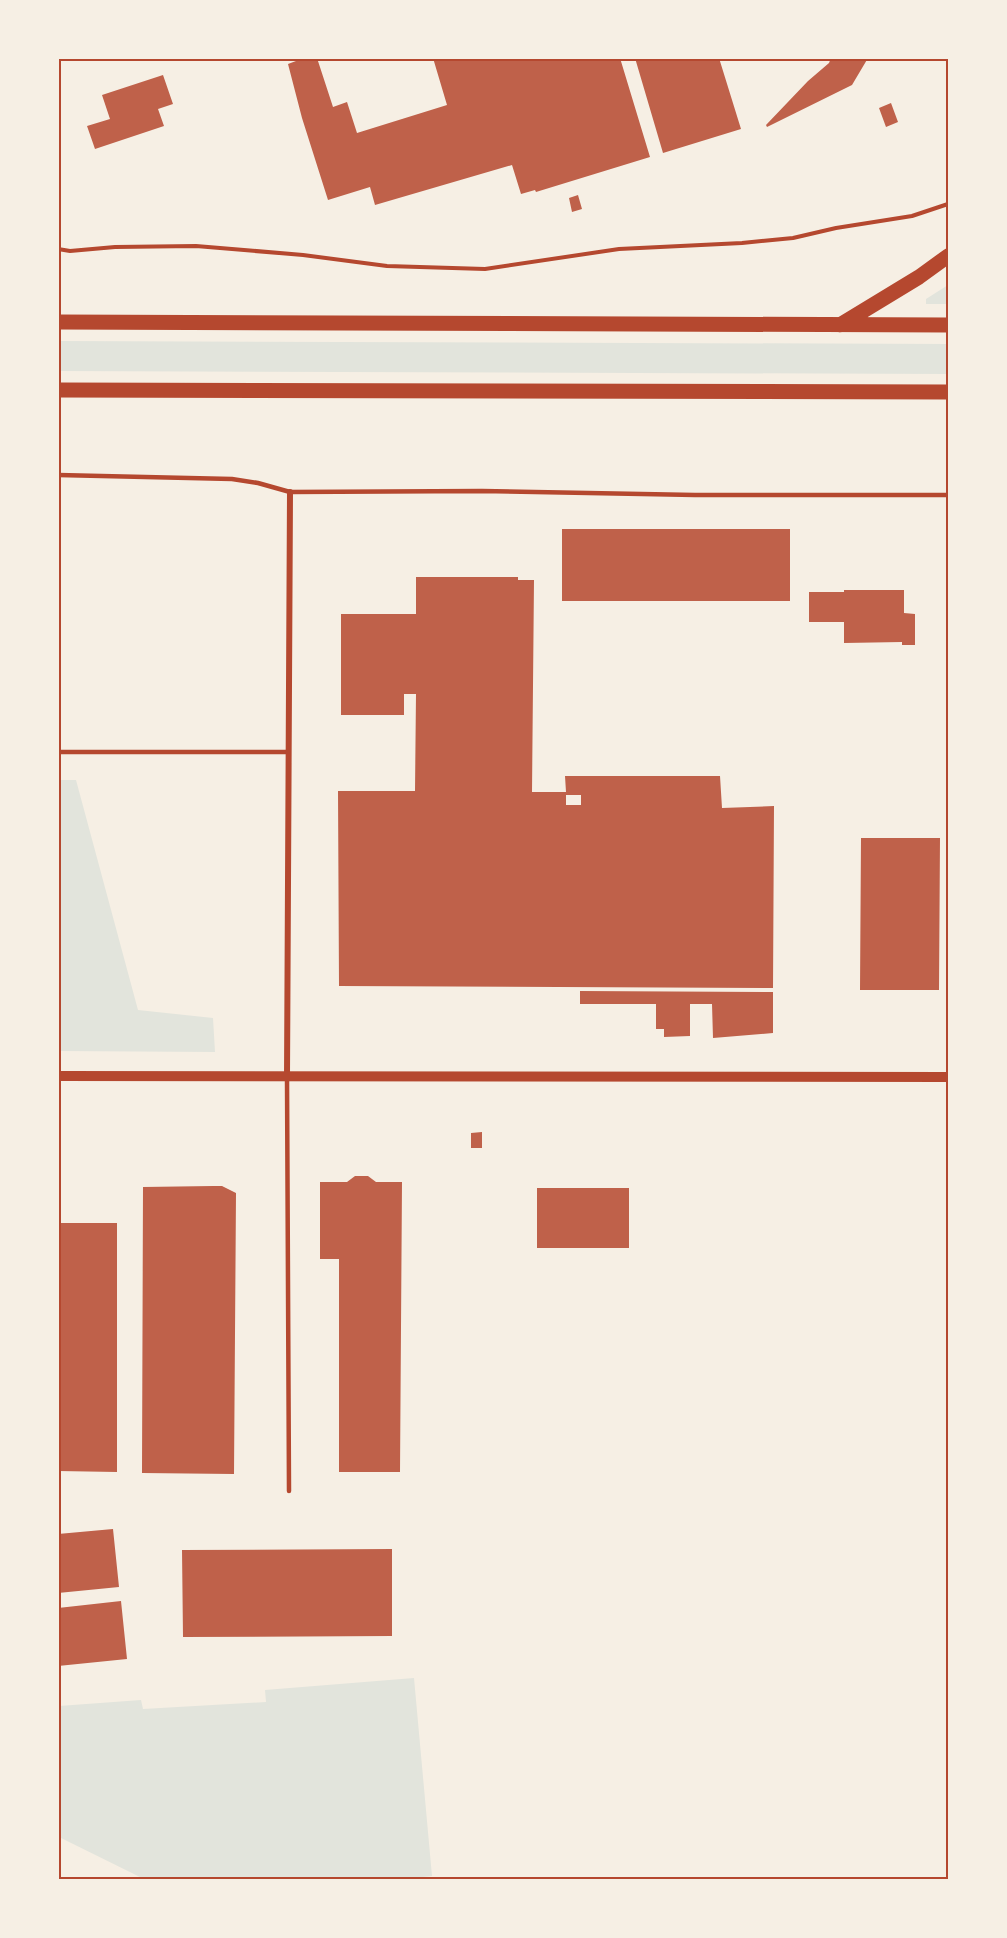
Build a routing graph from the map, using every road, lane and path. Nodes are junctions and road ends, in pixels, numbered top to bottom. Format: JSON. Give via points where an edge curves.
{"nodes":[{"id":1,"x":948,"y":204,"type":"edge"},
{"id":2,"x":58,"y":249,"type":"edge"},
{"id":3,"x":948,"y":256,"type":"edge"},
{"id":4,"x":58,"y":322,"type":"edge"},
{"id":5,"x":840,"y":325,"type":"junction"},
{"id":6,"x":948,"y":325,"type":"edge"},
{"id":7,"x":58,"y":390,"type":"edge"},
{"id":8,"x":948,"y":393,"type":"edge"},
{"id":9,"x":58,"y":475,"type":"edge"},
{"id":10,"x":290,"y":492,"type":"junction"},
{"id":11,"x":948,"y":495,"type":"edge"},
{"id":12,"x":58,"y":752,"type":"edge"},
{"id":13,"x":288,"y":752,"type":"junction"},
{"id":14,"x":58,"y":1077,"type":"edge"},
{"id":15,"x":287,"y":1077,"type":"junction"},
{"id":16,"x":948,"y":1077,"type":"edge"},
{"id":17,"x":289,"y":1491,"type":"dead end"}],
"edges":[{"from":1,"to":2,"type":"path","via":[[912,216],[794,238],[619,249],[485,269],[387,266],[196,246]]},
{"from":3,"to":5,"type":"main road"},
{"from":4,"to":5,"type":"main road"},
{"from":5,"to":6,"type":"main road"},
{"from":7,"to":8,"type":"main road"},
{"from":9,"to":10,"type":"lane","via":[[232,479]]},
{"from":10,"to":11,"type":"lane"},
{"from":10,"to":13,"type":"street"},
{"from":12,"to":13,"type":"lane"},
{"from":13,"to":15,"type":"street"},
{"from":14,"to":15,"type":"street"},
{"from":15,"to":16,"type":"street"},
{"from":15,"to":17,"type":"lane"}]}
